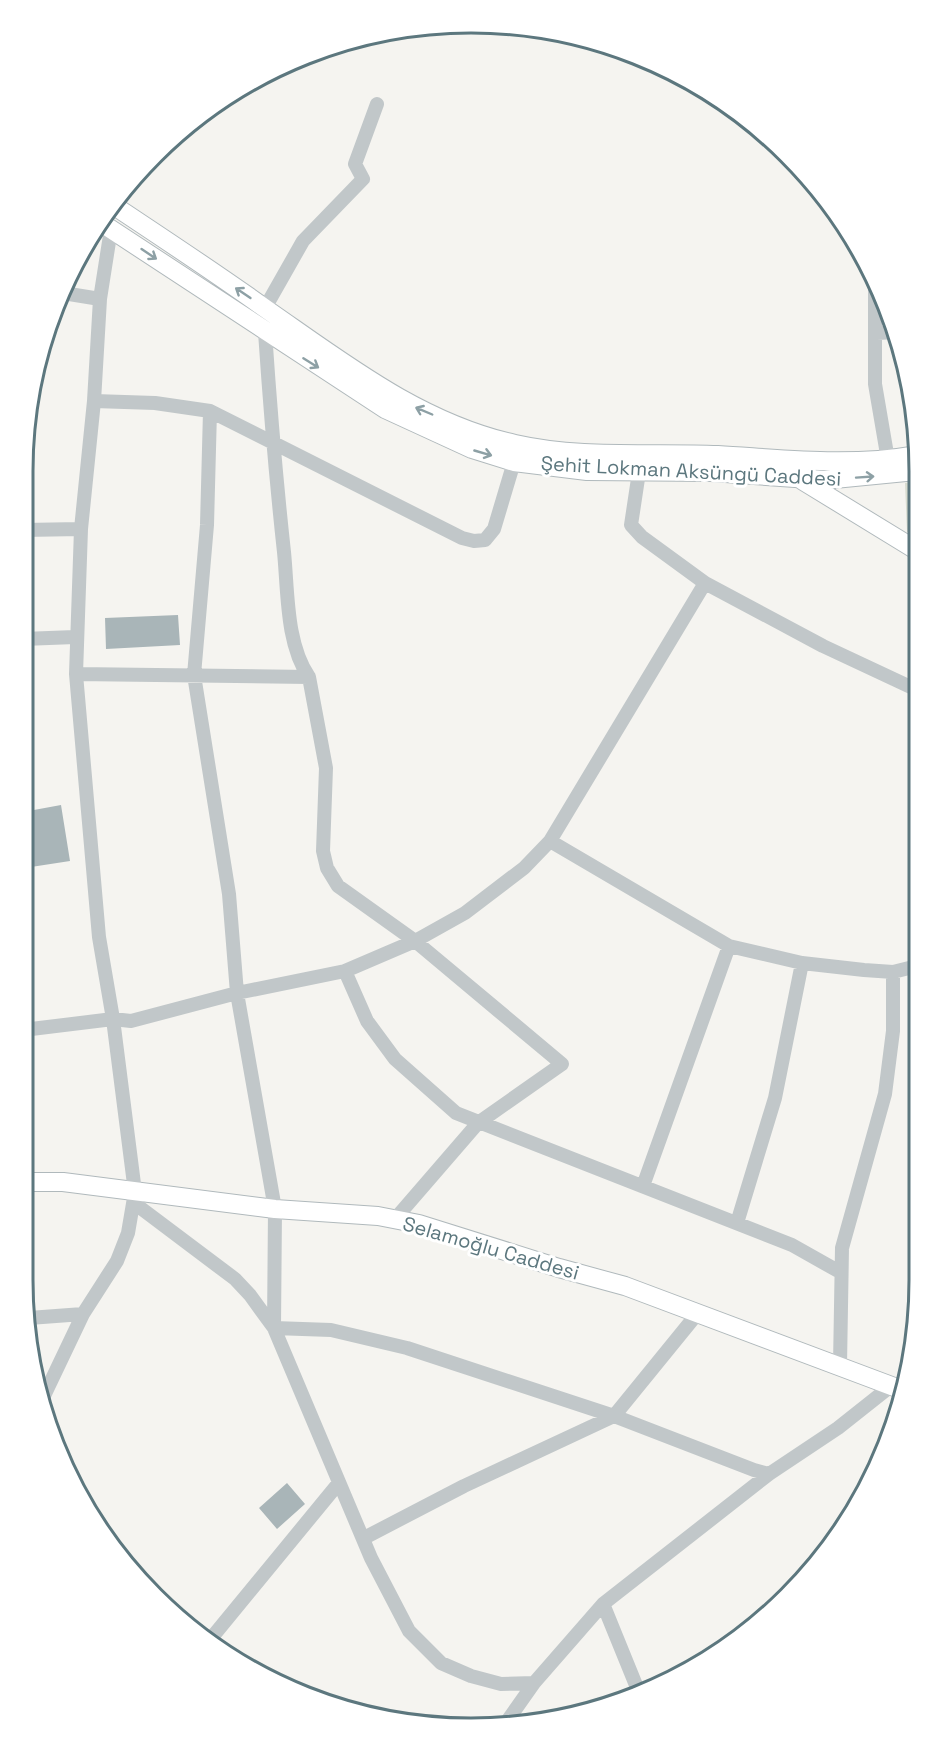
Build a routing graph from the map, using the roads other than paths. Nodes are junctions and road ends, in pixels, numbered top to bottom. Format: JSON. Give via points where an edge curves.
{"nodes":[{"id":1,"x":377,"y":104,"type":"dead end"},
{"id":2,"x":120,"y":210,"type":"edge"},
{"id":3,"x":108,"y":227,"type":"edge"},
{"id":4,"x":106,"y":230,"type":"edge"},
{"id":5,"x":70,"y":294,"type":"edge"},
{"id":6,"x":100,"y":300,"type":"junction"},
{"id":7,"x":876,"y":302,"type":"edge"},
{"id":8,"x":265,"y":308,"type":"junction"},
{"id":9,"x":265,"y":332,"type":"junction"},
{"id":10,"x":877,"y":333,"type":"junction"},
{"id":11,"x":887,"y":333,"type":"edge"},
{"id":12,"x":94,"y":401,"type":"junction"},
{"id":13,"x":210,"y":411,"type":"junction"},
{"id":14,"x":273,"y":443,"type":"junction"},
{"id":15,"x":908,"y":456,"type":"edge"},
{"id":16,"x":888,"y":460,"type":"junction"},
{"id":17,"x":514,"y":462,"type":"junction"},
{"id":18,"x":639,"y":472,"type":"junction"},
{"id":19,"x":909,"y":472,"type":"edge"},
{"id":20,"x":800,"y":479,"type":"junction"},
{"id":21,"x":81,"y":529,"type":"junction"},
{"id":22,"x":33,"y":530,"type":"edge"},
{"id":23,"x":909,"y":546,"type":"edge"},
{"id":24,"x":705,"y":583,"type":"junction"},
{"id":25,"x":75,"y":638,"type":"junction"},
{"id":26,"x":33,"y":639,"type":"edge"},
{"id":27,"x":76,"y":674,"type":"junction"},
{"id":28,"x":194,"y":675,"type":"junction"},
{"id":29,"x":309,"y":677,"type":"junction"},
{"id":30,"x":909,"y":686,"type":"edge"},
{"id":31,"x":550,"y":841,"type":"junction"},
{"id":32,"x":415,"y":941,"type":"junction"},
{"id":33,"x":729,"y":946,"type":"junction"},
{"id":34,"x":802,"y":963,"type":"junction"},
{"id":35,"x":909,"y":968,"type":"edge"},
{"id":36,"x":345,"y":971,"type":"junction"},
{"id":37,"x":893,"y":972,"type":"junction"},
{"id":38,"x":237,"y":993,"type":"junction"},
{"id":39,"x":113,"y":1018,"type":"junction"},
{"id":40,"x":33,"y":1029,"type":"edge"},
{"id":41,"x":477,"y":1123,"type":"junction"},
{"id":42,"x":33,"y":1182,"type":"edge"},
{"id":43,"x":643,"y":1186,"type":"junction"},
{"id":44,"x":135,"y":1198,"type":"junction"},
{"id":45,"x":275,"y":1209,"type":"junction"},
{"id":46,"x":395,"y":1219,"type":"junction"},
{"id":47,"x":737,"y":1223,"type":"junction"},
{"id":48,"x":840,"y":1272,"type":"junction"},
{"id":49,"x":83,"y":1314,"type":"junction"},
{"id":50,"x":697,"y":1314,"type":"junction"},
{"id":51,"x":35,"y":1318,"type":"edge"},
{"id":52,"x":274,"y":1328,"type":"junction"},
{"id":53,"x":840,"y":1365,"type":"junction"},
{"id":54,"x":895,"y":1387,"type":"edge"},
{"id":55,"x":47,"y":1389,"type":"edge"},
{"id":56,"x":895,"y":1390,"type":"edge"},
{"id":57,"x":614,"y":1416,"type":"junction"},
{"id":58,"x":769,"y":1473,"type":"junction"},
{"id":59,"x":338,"y":1484,"type":"junction"},
{"id":60,"x":364,"y":1538,"type":"junction"},
{"id":61,"x":603,"y":1604,"type":"junction"},
{"id":62,"x":214,"y":1634,"type":"edge"},
{"id":63,"x":534,"y":1683,"type":"junction"},
{"id":64,"x":636,"y":1686,"type":"edge"},
{"id":65,"x":511,"y":1716,"type":"edge"}],
"edges":[{"from":1,"to":8,"type":"street","via":[[355,164],[363,179],[303,241]]},
{"from":8,"to":2,"type":"main road","name":"Şehit Lokman Aksüngü Caddesi","one_way":true},
{"from":3,"to":9,"type":"main road","name":"Şehit Lokman Aksüngü Caddesi","one_way":true},
{"from":4,"to":6,"type":"street"},
{"from":5,"to":6,"type":"street"},
{"from":6,"to":12,"type":"street"},
{"from":7,"to":10,"type":"street"},
{"from":16,"to":8,"type":"main road","name":"Şehit Lokman Aksüngü Caddesi","one_way":true,"via":[[822,463],[717,455],[576,453],[513,444],[410,406]]},
{"from":9,"to":14,"type":"street"},
{"from":9,"to":17,"type":"main road","name":"Şehit Lokman Aksüngü Caddesi","one_way":true,"via":[[385,409],[472,449]]},
{"from":10,"to":11,"type":"street"},
{"from":10,"to":16,"type":"street","via":[[875,384]]},
{"from":12,"to":13,"type":"street","via":[[155,403]]},
{"from":12,"to":21,"type":"street"},
{"from":13,"to":14,"type":"street"},
{"from":13,"to":28,"type":"street","via":[[207,525]]},
{"from":14,"to":17,"type":"street","via":[[474,541],[485,540],[494,529]]},
{"from":14,"to":29,"type":"street","via":[[291,618],[297,655]]},
{"from":15,"to":16,"type":"main road","name":"Şehit Lokman Aksüngü Caddesi"},
{"from":17,"to":18,"type":"main road","name":"Şehit Lokman Aksüngü Caddesi"},
{"from":18,"to":20,"type":"main road","name":"Şehit Lokman Aksüngü Caddesi","via":[[711,472]]},
{"from":18,"to":24,"type":"street","via":[[631,525]]},
{"from":20,"to":19,"type":"main road","name":"Şehit Lokman Aksüngü Caddesi","one_way":true,"via":[[866,478]]},
{"from":20,"to":23,"type":"main road"},
{"from":21,"to":22,"type":"street"},
{"from":21,"to":25,"type":"street"},
{"from":24,"to":30,"type":"street"},
{"from":24,"to":31,"type":"street"},
{"from":25,"to":26,"type":"street"},
{"from":25,"to":27,"type":"street"},
{"from":27,"to":28,"type":"street"},
{"from":27,"to":39,"type":"street","via":[[99,937]]},
{"from":28,"to":29,"type":"street"},
{"from":28,"to":38,"type":"street","via":[[229,894]]},
{"from":29,"to":32,"type":"street","via":[[326,768],[323,851],[327,868],[338,886]]},
{"from":31,"to":32,"type":"street","via":[[524,868],[465,912]]},
{"from":31,"to":33,"type":"street"},
{"from":32,"to":36,"type":"street"},
{"from":32,"to":41,"type":"street","via":[[562,1064]]},
{"from":33,"to":34,"type":"street"},
{"from":33,"to":43,"type":"street"},
{"from":34,"to":37,"type":"street"},
{"from":34,"to":47,"type":"street","via":[[775,1098]]},
{"from":35,"to":37,"type":"street"},
{"from":36,"to":38,"type":"street"},
{"from":36,"to":41,"type":"street","via":[[367,1021],[394,1059],[456,1113]]},
{"from":37,"to":48,"type":"street","via":[[893,1032],[885,1094],[842,1248]]},
{"from":38,"to":39,"type":"street","via":[[151,1017],[131,1021]]},
{"from":38,"to":45,"type":"street"},
{"from":39,"to":40,"type":"street"},
{"from":39,"to":44,"type":"street"},
{"from":41,"to":43,"type":"street"},
{"from":41,"to":46,"type":"street"},
{"from":42,"to":44,"type":"main road","name":"Selamoğlu Caddesi","via":[[63,1182]]},
{"from":43,"to":47,"type":"street"},
{"from":44,"to":45,"type":"main road","name":"Selamoğlu Caddesi"},
{"from":44,"to":49,"type":"street","via":[[117,1261]]},
{"from":44,"to":52,"type":"street","via":[[235,1279]]},
{"from":45,"to":46,"type":"main road","name":"Selamoğlu Caddesi"},
{"from":45,"to":52,"type":"street"},
{"from":46,"to":50,"type":"main road","name":"Selamoğlu Caddesi","via":[[625,1286]]},
{"from":47,"to":48,"type":"street","via":[[792,1245]]},
{"from":48,"to":53,"type":"street"},
{"from":49,"to":51,"type":"street"},
{"from":49,"to":55,"type":"street"},
{"from":50,"to":53,"type":"main road","name":"Selamoğlu Caddesi"},
{"from":50,"to":57,"type":"street"},
{"from":52,"to":57,"type":"street","via":[[331,1330],[407,1348]]},
{"from":52,"to":59,"type":"street"},
{"from":53,"to":54,"type":"main road","name":"Selamoğlu Caddesi"},
{"from":56,"to":58,"type":"street"},
{"from":57,"to":58,"type":"street"},
{"from":57,"to":60,"type":"street"},
{"from":58,"to":61,"type":"street"},
{"from":59,"to":60,"type":"street"},
{"from":59,"to":62,"type":"street"},
{"from":60,"to":63,"type":"street","via":[[409,1631],[441,1663],[501,1684]]},
{"from":61,"to":63,"type":"street"},
{"from":61,"to":64,"type":"street"},
{"from":63,"to":65,"type":"street"}]}
